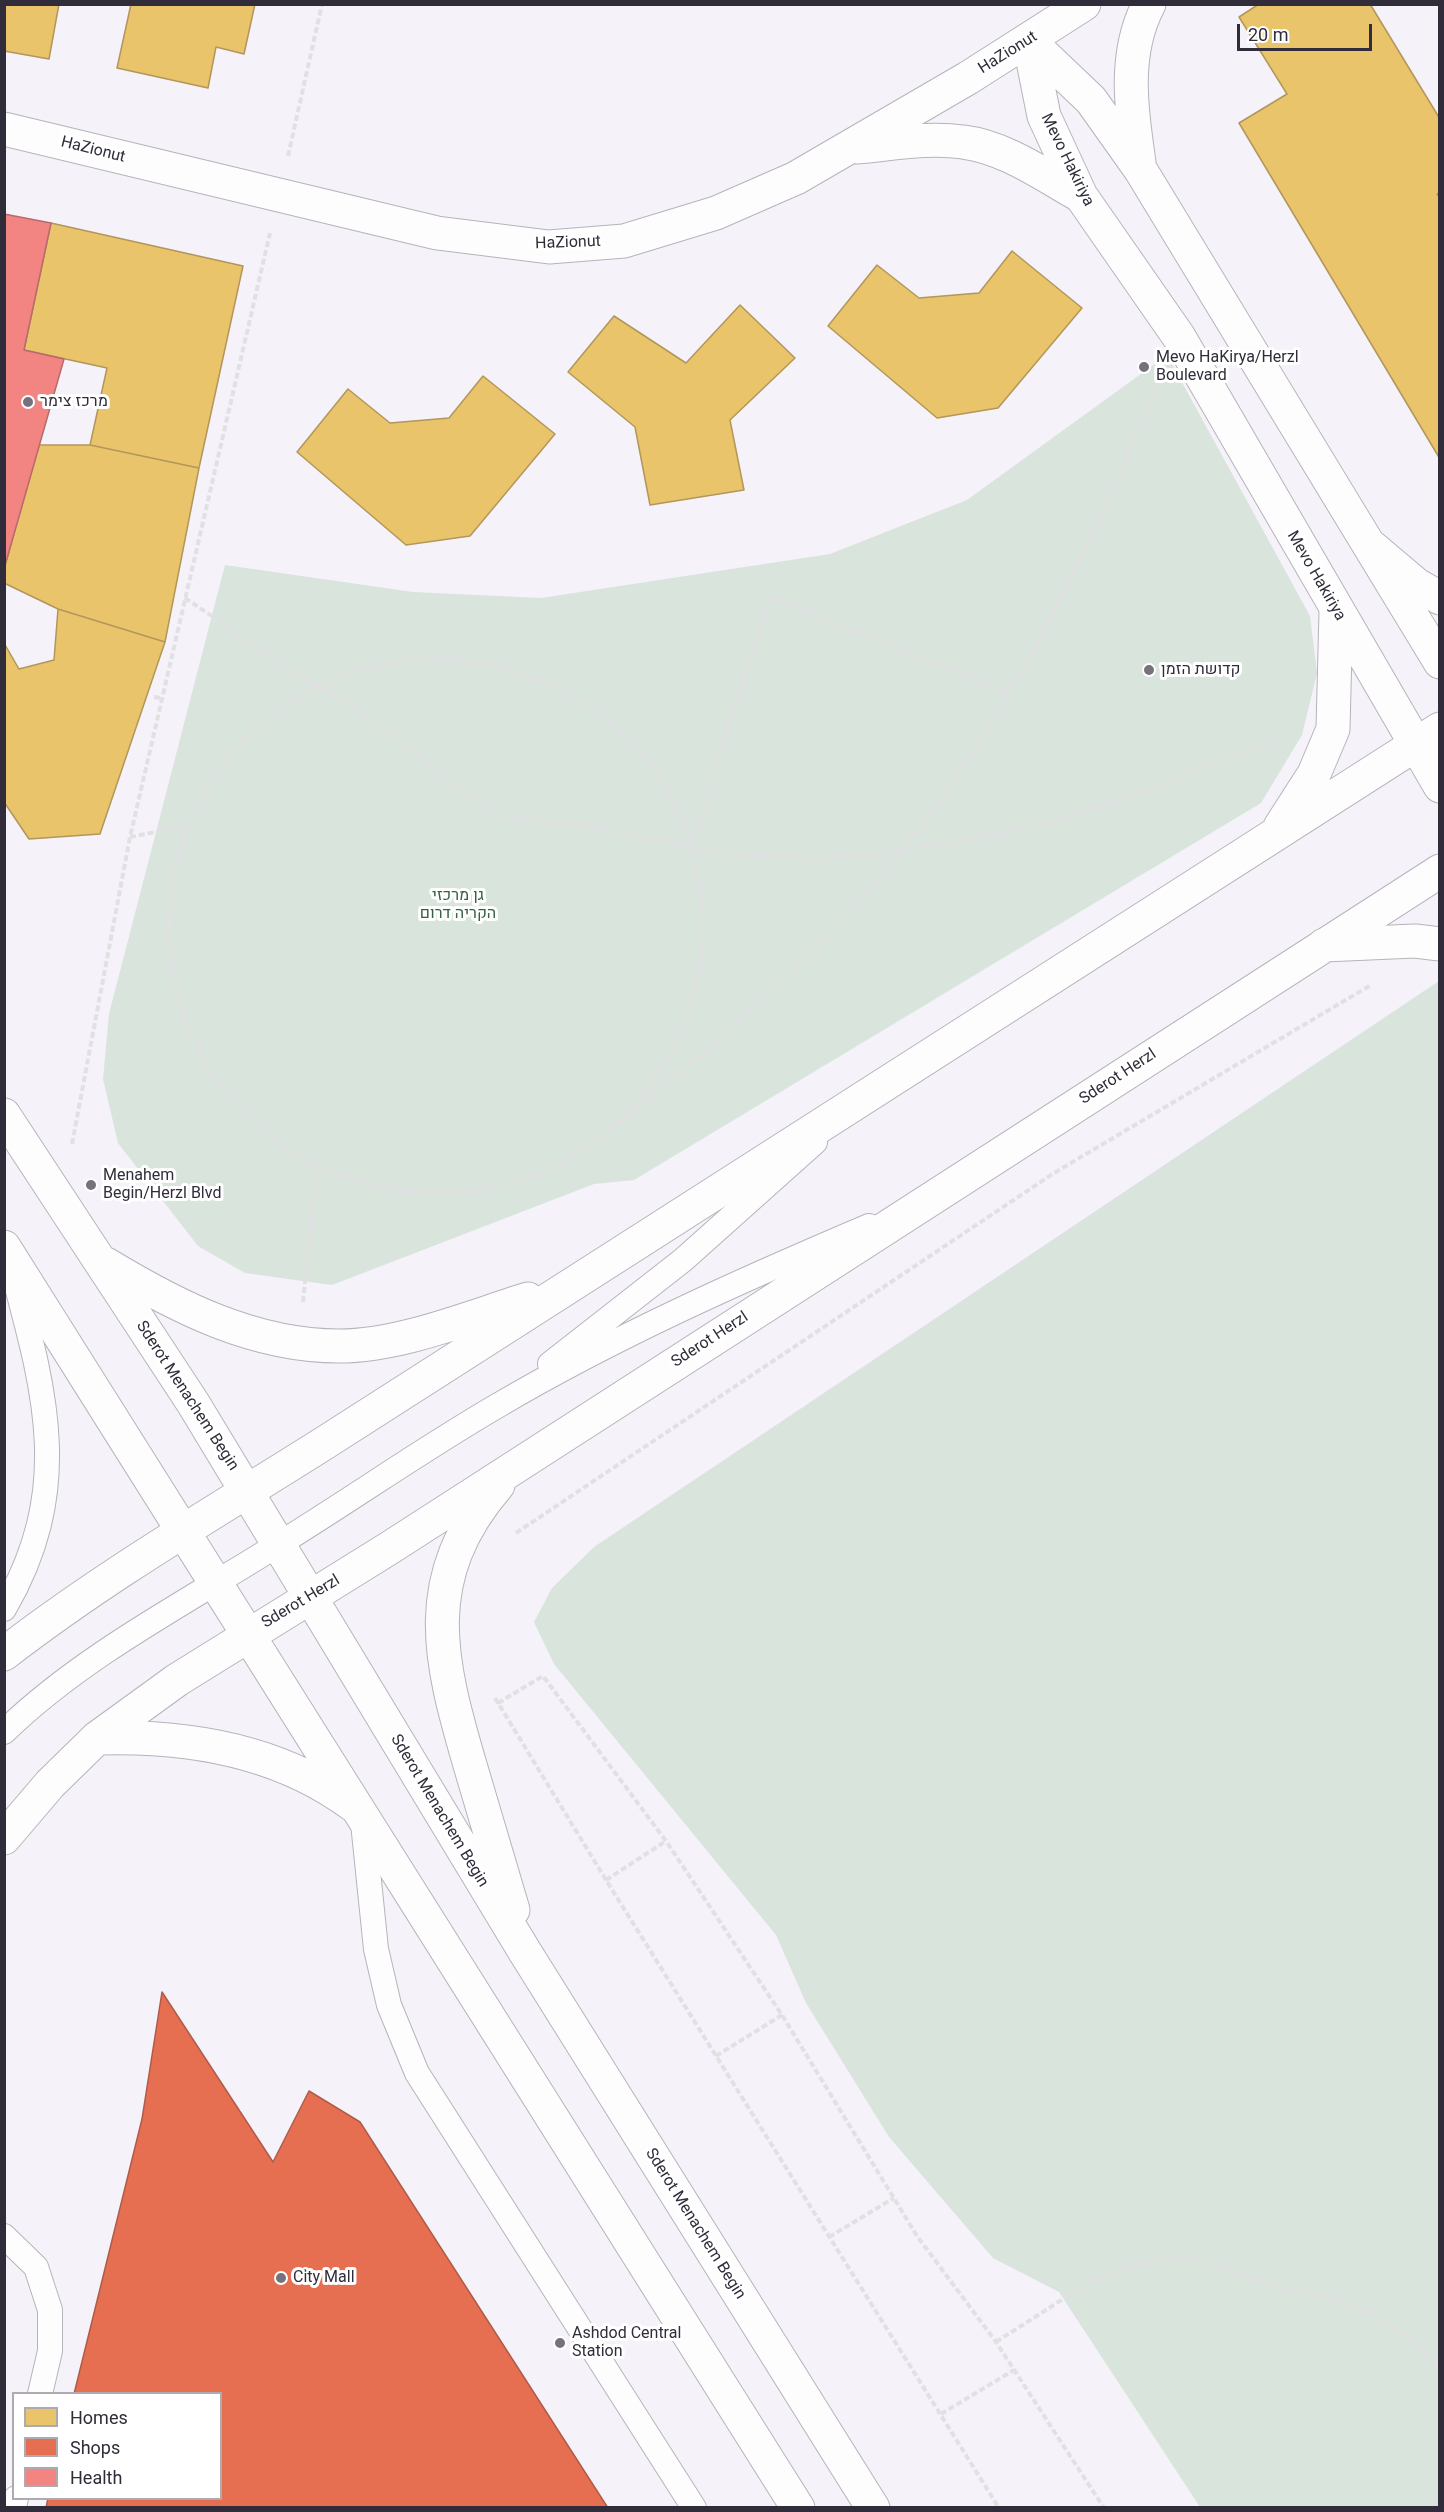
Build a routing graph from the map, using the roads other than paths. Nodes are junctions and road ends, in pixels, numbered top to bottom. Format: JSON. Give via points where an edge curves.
{"nodes":[{"id":1,"x":1084,"y":4,"type":"edge"},
{"id":2,"x":1149,"y":4,"type":"edge"},
{"id":3,"x":1029,"y":41,"type":"junction"},
{"id":4,"x":4,"y":129,"type":"edge"},
{"id":5,"x":846,"y":148,"type":"junction"},
{"id":6,"x":1140,"y":169,"type":"junction"},
{"id":7,"x":1081,"y":196,"type":"junction"},
{"id":8,"x":1372,"y":548,"type":"junction"},
{"id":9,"x":1440,"y":598,"type":"edge"},
{"id":10,"x":1336,"y":611,"type":"junction"},
{"id":11,"x":1440,"y":662,"type":"edge"},
{"id":12,"x":1426,"y":737,"type":"edge"},
{"id":13,"x":1440,"y":786,"type":"edge"},
{"id":14,"x":1277,"y":833,"type":"junction"},
{"id":15,"x":1440,"y":871,"type":"edge"},
{"id":16,"x":1440,"y":944,"type":"edge"},
{"id":17,"x":1322,"y":945,"type":"junction"},
{"id":18,"x":866,"y":1096,"type":"junction"},
{"id":19,"x":4,"y":1115,"type":"edge"},
{"id":20,"x":923,"y":1202,"type":"junction"},
{"id":21,"x":6,"y":1249,"type":"edge"},
{"id":22,"x":98,"y":1259,"type":"junction"},
{"id":23,"x":570,"y":1286,"type":"junction"},
{"id":24,"x":496,"y":1406,"type":"junction"},
{"id":25,"x":514,"y":1467,"type":"junction"},
{"id":26,"x":248,"y":1492,"type":"junction"},
{"id":27,"x":182,"y":1532,"type":"junction"},
{"id":28,"x":279,"y":1545,"type":"junction"},
{"id":29,"x":216,"y":1583,"type":"junction"},
{"id":30,"x":311,"y":1597,"type":"junction"},
{"id":31,"x":4,"y":1609,"type":"edge"},
{"id":32,"x":248,"y":1634,"type":"junction"},
{"id":33,"x":4,"y":1654,"type":"edge"},
{"id":34,"x":4,"y":1732,"type":"edge"},
{"id":35,"x":97,"y":1738,"type":"junction"},
{"id":36,"x":362,"y":1811,"type":"junction"},
{"id":37,"x":4,"y":1838,"type":"edge"},
{"id":38,"x":525,"y":1952,"type":"junction"},
{"id":39,"x":4,"y":2236,"type":"edge"},
{"id":40,"x":40,"y":2392,"type":"edge"},
{"id":41,"x":694,"y":2508,"type":"edge"},
{"id":42,"x":798,"y":2508,"type":"edge"},
{"id":43,"x":873,"y":2508,"type":"edge"}],
"edges":[{"from":1,"to":3,"type":"main road","name":"HaZionut"},
{"from":2,"to":6,"type":"main road","via":[[1134,47],[1131,81]]},
{"from":3,"to":5,"type":"main road","name":"HaZionut"},
{"from":3,"to":6,"type":"main road","via":[[1091,100]]},
{"from":3,"to":7,"type":"main road","name":"Mevo Hakiriya","via":[[1044,116]]},
{"from":4,"to":5,"type":"main road","name":"HaZionut","via":[[437,233],[549,247],[624,241],[716,213],[795,178]]},
{"from":5,"to":7,"type":"main road","via":[[935,140],[966,142],[1005,154]]},
{"from":6,"to":8,"type":"main road"},
{"from":7,"to":10,"type":"main road","name":"Mevo Hakiriya","via":[[1179,337]]},
{"from":8,"to":9,"type":"main road","via":[[1417,585]]},
{"from":8,"to":11,"type":"main road"},
{"from":10,"to":12,"type":"main road","name":"Mevo Hakiriya"},
{"from":10,"to":14,"type":"main road","via":[[1333,729],[1314,774]]},
{"from":12,"to":13,"type":"main road","name":"Mevo Hakiriya"},
{"from":12,"to":14,"type":"main road"},
{"from":14,"to":18,"type":"main road"},
{"from":15,"to":17,"type":"main road","name":"Sderot Herzl"},
{"from":16,"to":17,"type":"main road","via":[[1415,941]]},
{"from":17,"to":20,"type":"main road","name":"Sderot Herzl"},
{"from":18,"to":23,"type":"main road"},
{"from":18,"to":24,"type":"lane","via":[[682,1260]]},
{"from":19,"to":22,"type":"main road","name":"Sderot Menachem Begin"},
{"from":20,"to":24,"type":"lane","via":[[639,1329]]},
{"from":20,"to":25,"type":"main road","name":"Sderot Herzl"},
{"from":21,"to":27,"type":"main road"},
{"from":21,"to":31,"type":"lane","via":[[34,1351],[49,1455],[42,1515],[27,1561]]},
{"from":22,"to":23,"type":"main road","via":[[201,1316],[252,1334],[299,1344],[340,1346],[381,1341]]},
{"from":22,"to":26,"type":"main road","name":"Sderot Menachem Begin"},
{"from":23,"to":26,"type":"main road"},
{"from":24,"to":28,"type":"lane"},
{"from":25,"to":30,"type":"main road","name":"Sderot Herzl"},
{"from":25,"to":38,"type":"main road","via":[[482,1503],[466,1533],[450,1571],[441,1637],[453,1706]]},
{"from":26,"to":27,"type":"main road"},
{"from":26,"to":28,"type":"main road","name":"Sderot Menachem Begin"},
{"from":27,"to":29,"type":"main road"},
{"from":27,"to":33,"type":"main road","via":[[49,1619]]},
{"from":28,"to":29,"type":"lane"},
{"from":28,"to":30,"type":"main road","name":"Sderot Menachem Begin"},
{"from":29,"to":32,"type":"main road"},
{"from":29,"to":34,"type":"lane","via":[[70,1678]]},
{"from":30,"to":32,"type":"main road","name":"Sderot Herzl"},
{"from":30,"to":38,"type":"main road","name":"Sderot Menachem Begin"},
{"from":32,"to":35,"type":"main road","name":"Sderot Herzl"},
{"from":32,"to":36,"type":"main road"},
{"from":35,"to":36,"type":"main road","via":[[194,1741],[250,1754],[338,1793]]},
{"from":35,"to":37,"type":"main road","name":"Sderot Herzl","via":[[50,1784]]},
{"from":36,"to":41,"type":"lane","via":[[376,1949],[389,2005],[417,2073]]},
{"from":36,"to":42,"type":"main road"},
{"from":38,"to":43,"type":"main road","name":"Sderot Menachem Begin"},
{"from":39,"to":40,"type":"lane","via":[[36,2267],[50,2310],[50,2351]]}]}
